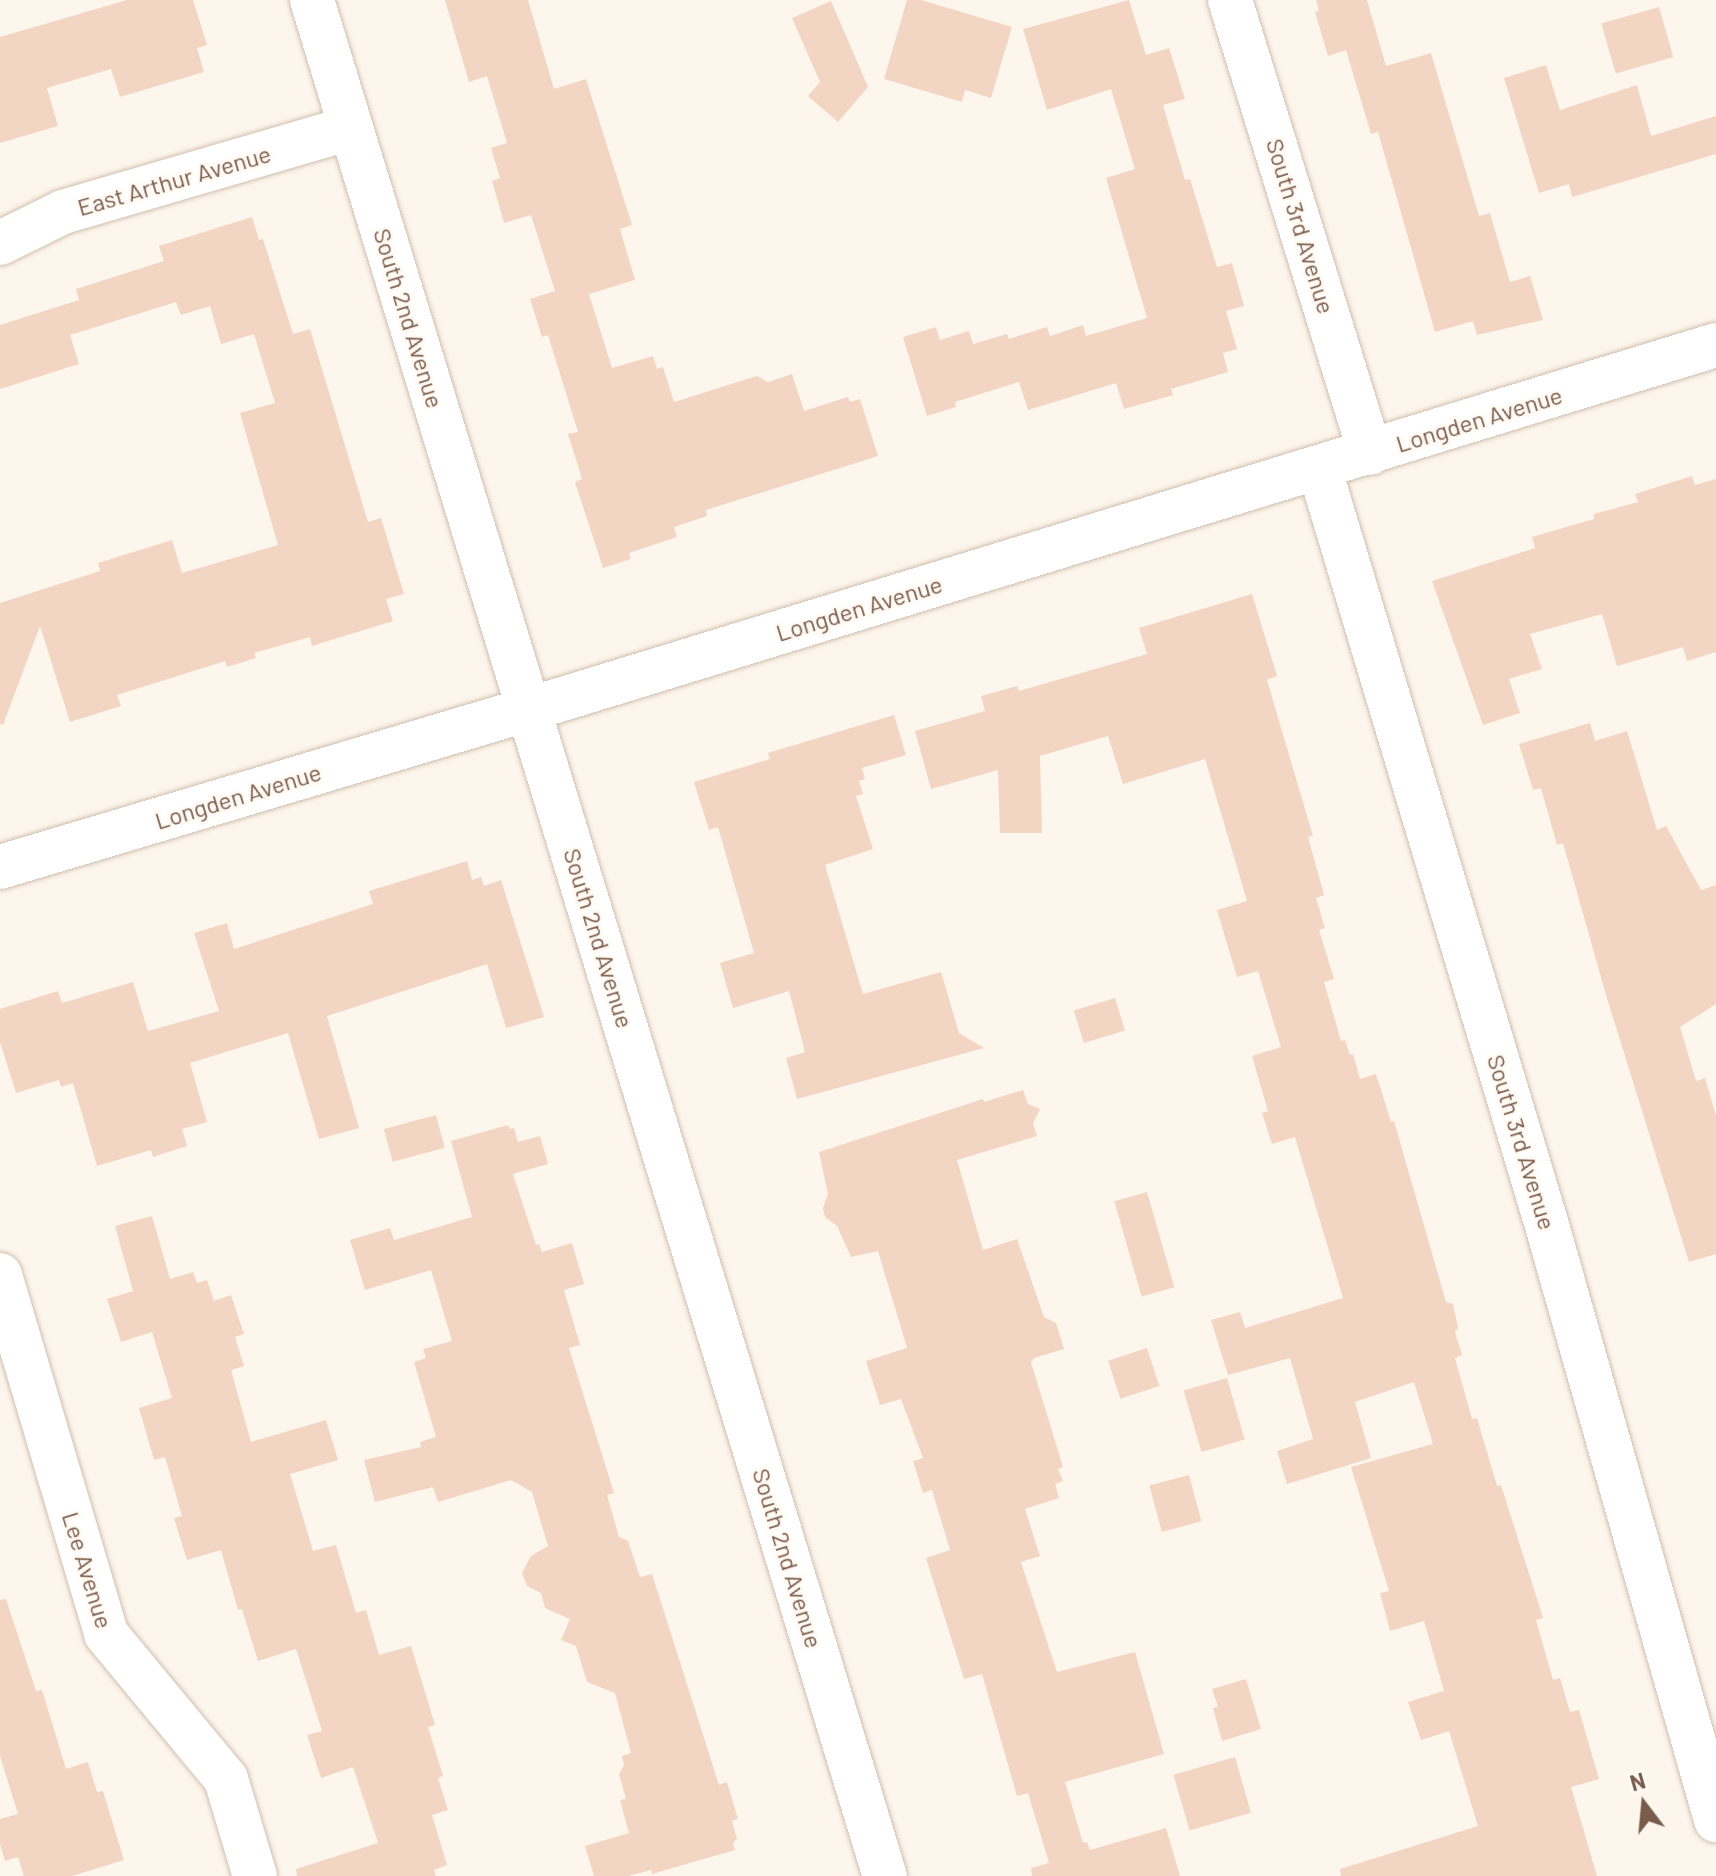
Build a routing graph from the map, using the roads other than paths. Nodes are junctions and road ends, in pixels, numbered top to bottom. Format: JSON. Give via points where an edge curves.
{"nodes":[{"id":1,"x":312,"y":0,"type":"edge"},
{"id":2,"x":1230,"y":0,"type":"edge"},
{"id":3,"x":351,"y":128,"type":"junction"},
{"id":4,"x":0,"y":243,"type":"edge"},
{"id":5,"x":1716,"y":345,"type":"edge"},
{"id":6,"x":1370,"y":453,"type":"junction"},
{"id":7,"x":1319,"y":467,"type":"junction"},
{"id":8,"x":529,"y":709,"type":"junction"},
{"id":9,"x":0,"y":867,"type":"edge"},
{"id":10,"x":0,"y":1275,"type":"edge"},
{"id":11,"x":1716,"y":1820,"type":"edge"},
{"id":12,"x":255,"y":1876,"type":"edge"},
{"id":13,"x":885,"y":1876,"type":"edge"}],
"edges":[{"from":1,"to":3,"type":"street","name":"South 2nd Avenue"},
{"from":2,"to":6,"type":"street","name":"South 3rd Avenue"},
{"from":3,"to":4,"type":"street","name":"East Arthur Avenue","via":[[63,212]]},
{"from":3,"to":8,"type":"street","name":"South 2nd Avenue"},
{"from":5,"to":6,"type":"street","name":"Longden Avenue"},
{"from":6,"to":7,"type":"street","name":"Longden Avenue"},
{"from":7,"to":8,"type":"street","name":"Longden Avenue"},
{"from":7,"to":11,"type":"street","name":"South 3rd Avenue","via":[[1546,1222]]},
{"from":8,"to":9,"type":"street","name":"Longden Avenue"},
{"from":8,"to":13,"type":"street","name":"South 2nd Avenue"},
{"from":10,"to":12,"type":"street","name":"Lee Avenue","via":[[106,1634],[226,1779]]}]}
